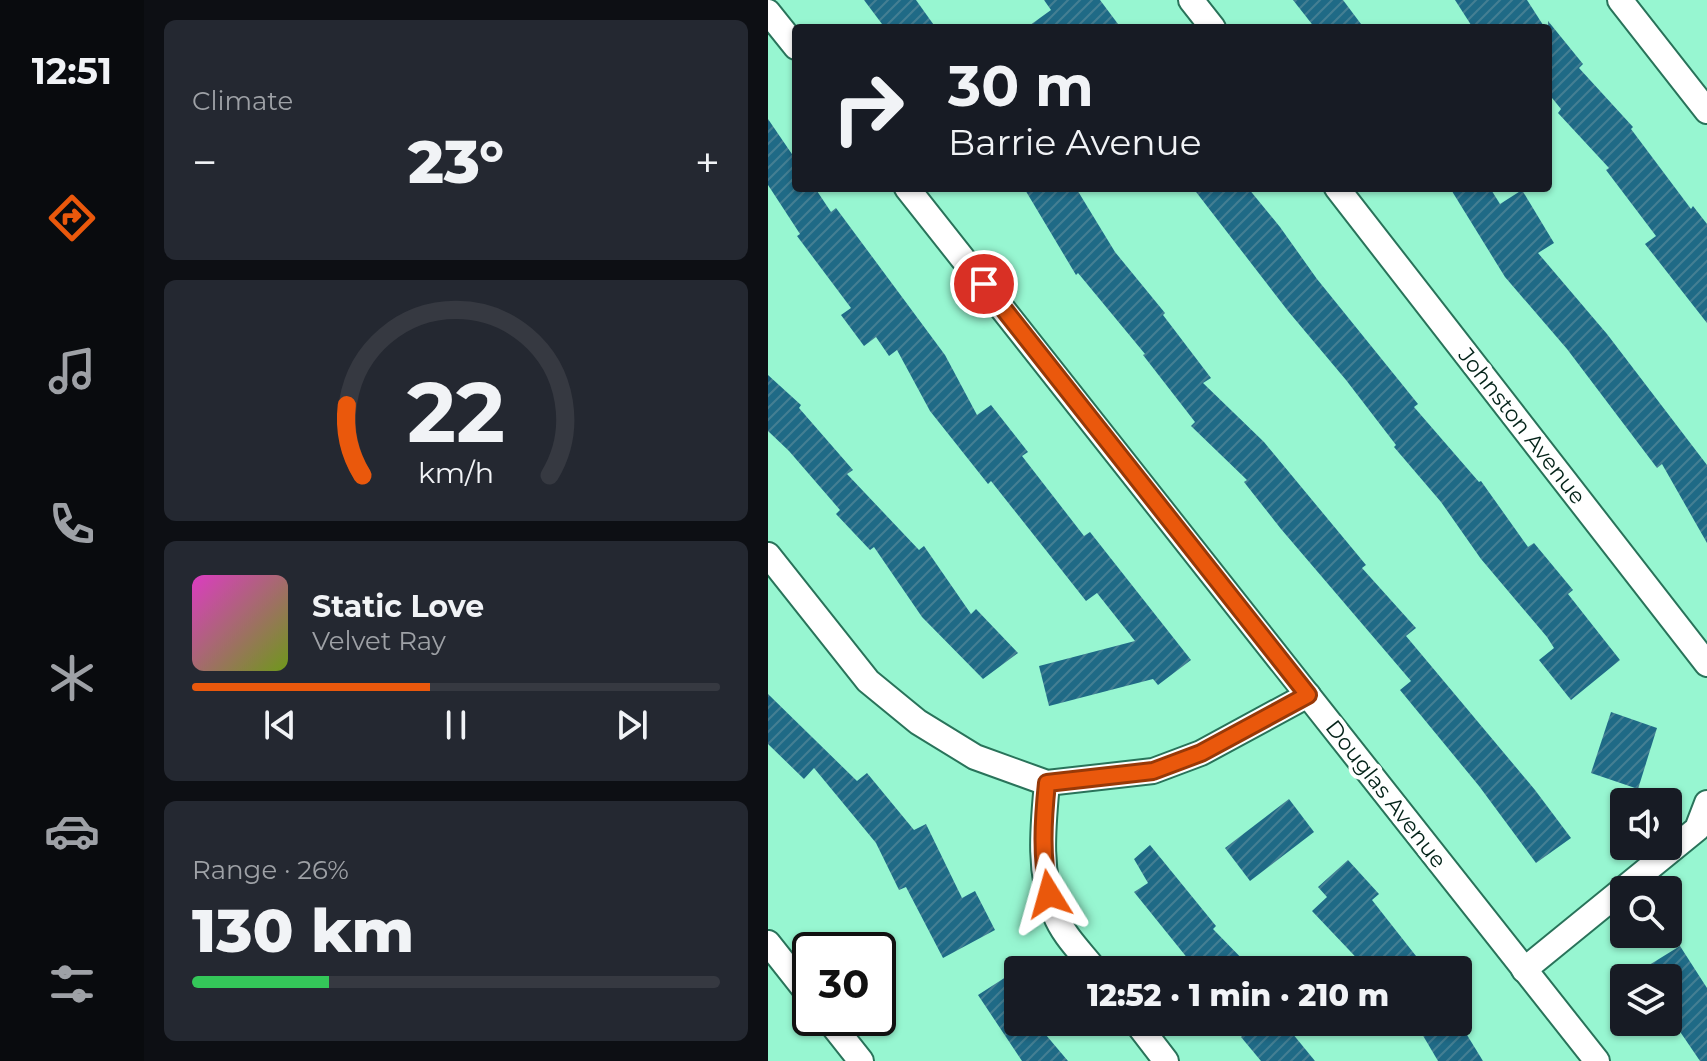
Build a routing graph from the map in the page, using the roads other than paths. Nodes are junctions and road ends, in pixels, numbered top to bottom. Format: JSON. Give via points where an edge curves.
{"nodes":[{"id":1,"x":1191,"y":0,"type":"edge"},
{"id":2,"x":1620,"y":0,"type":"edge"},
{"id":3,"x":768,"y":12,"type":"edge"},
{"id":4,"x":1210,"y":24,"type":"edge"},
{"id":5,"x":792,"y":42,"type":"edge"},
{"id":6,"x":1707,"y":111,"type":"edge"},
{"id":7,"x":910,"y":192,"type":"edge"},
{"id":8,"x":1340,"y":192,"type":"edge"},
{"id":9,"x":768,"y":555,"type":"edge"},
{"id":10,"x":1707,"y":664,"type":"edge"},
{"id":11,"x":1308,"y":695,"type":"junction"},
{"id":12,"x":1047,"y":783,"type":"junction"},
{"id":13,"x":1707,"y":803,"type":"edge"},
{"id":14,"x":768,"y":943,"type":"edge"},
{"id":15,"x":1084,"y":956,"type":"edge"},
{"id":16,"x":1524,"y":970,"type":"junction"},
{"id":17,"x":792,"y":973,"type":"edge"},
{"id":18,"x":837,"y":1036,"type":"edge"},
{"id":19,"x":1147,"y":1036,"type":"edge"},
{"id":20,"x":849,"y":1057,"type":"edge"},
{"id":21,"x":1166,"y":1061,"type":"edge"},
{"id":22,"x":1597,"y":1061,"type":"edge"}],
"edges":[{"from":1,"to":4,"type":"street"},
{"from":2,"to":6,"type":"street"},
{"from":3,"to":5,"type":"street"},
{"from":7,"to":11,"type":"street","name":"Douglas Avenue"},
{"from":8,"to":10,"type":"street","name":"Johnston Avenue"},
{"from":9,"to":12,"type":"street","via":[[868,681],[918,722],[975,757]]},
{"from":11,"to":12,"type":"street","via":[[1201,753],[1153,771]]},
{"from":11,"to":16,"type":"street","name":"Douglas Avenue"},
{"from":12,"to":15,"type":"street","via":[[1043,826],[1049,894],[1065,932]]},
{"from":13,"to":16,"type":"street","via":[[1697,829]]},
{"from":14,"to":17,"type":"street"},
{"from":16,"to":22,"type":"street","name":"Douglas Avenue"},
{"from":18,"to":20,"type":"street"},
{"from":19,"to":21,"type":"street"}]}
